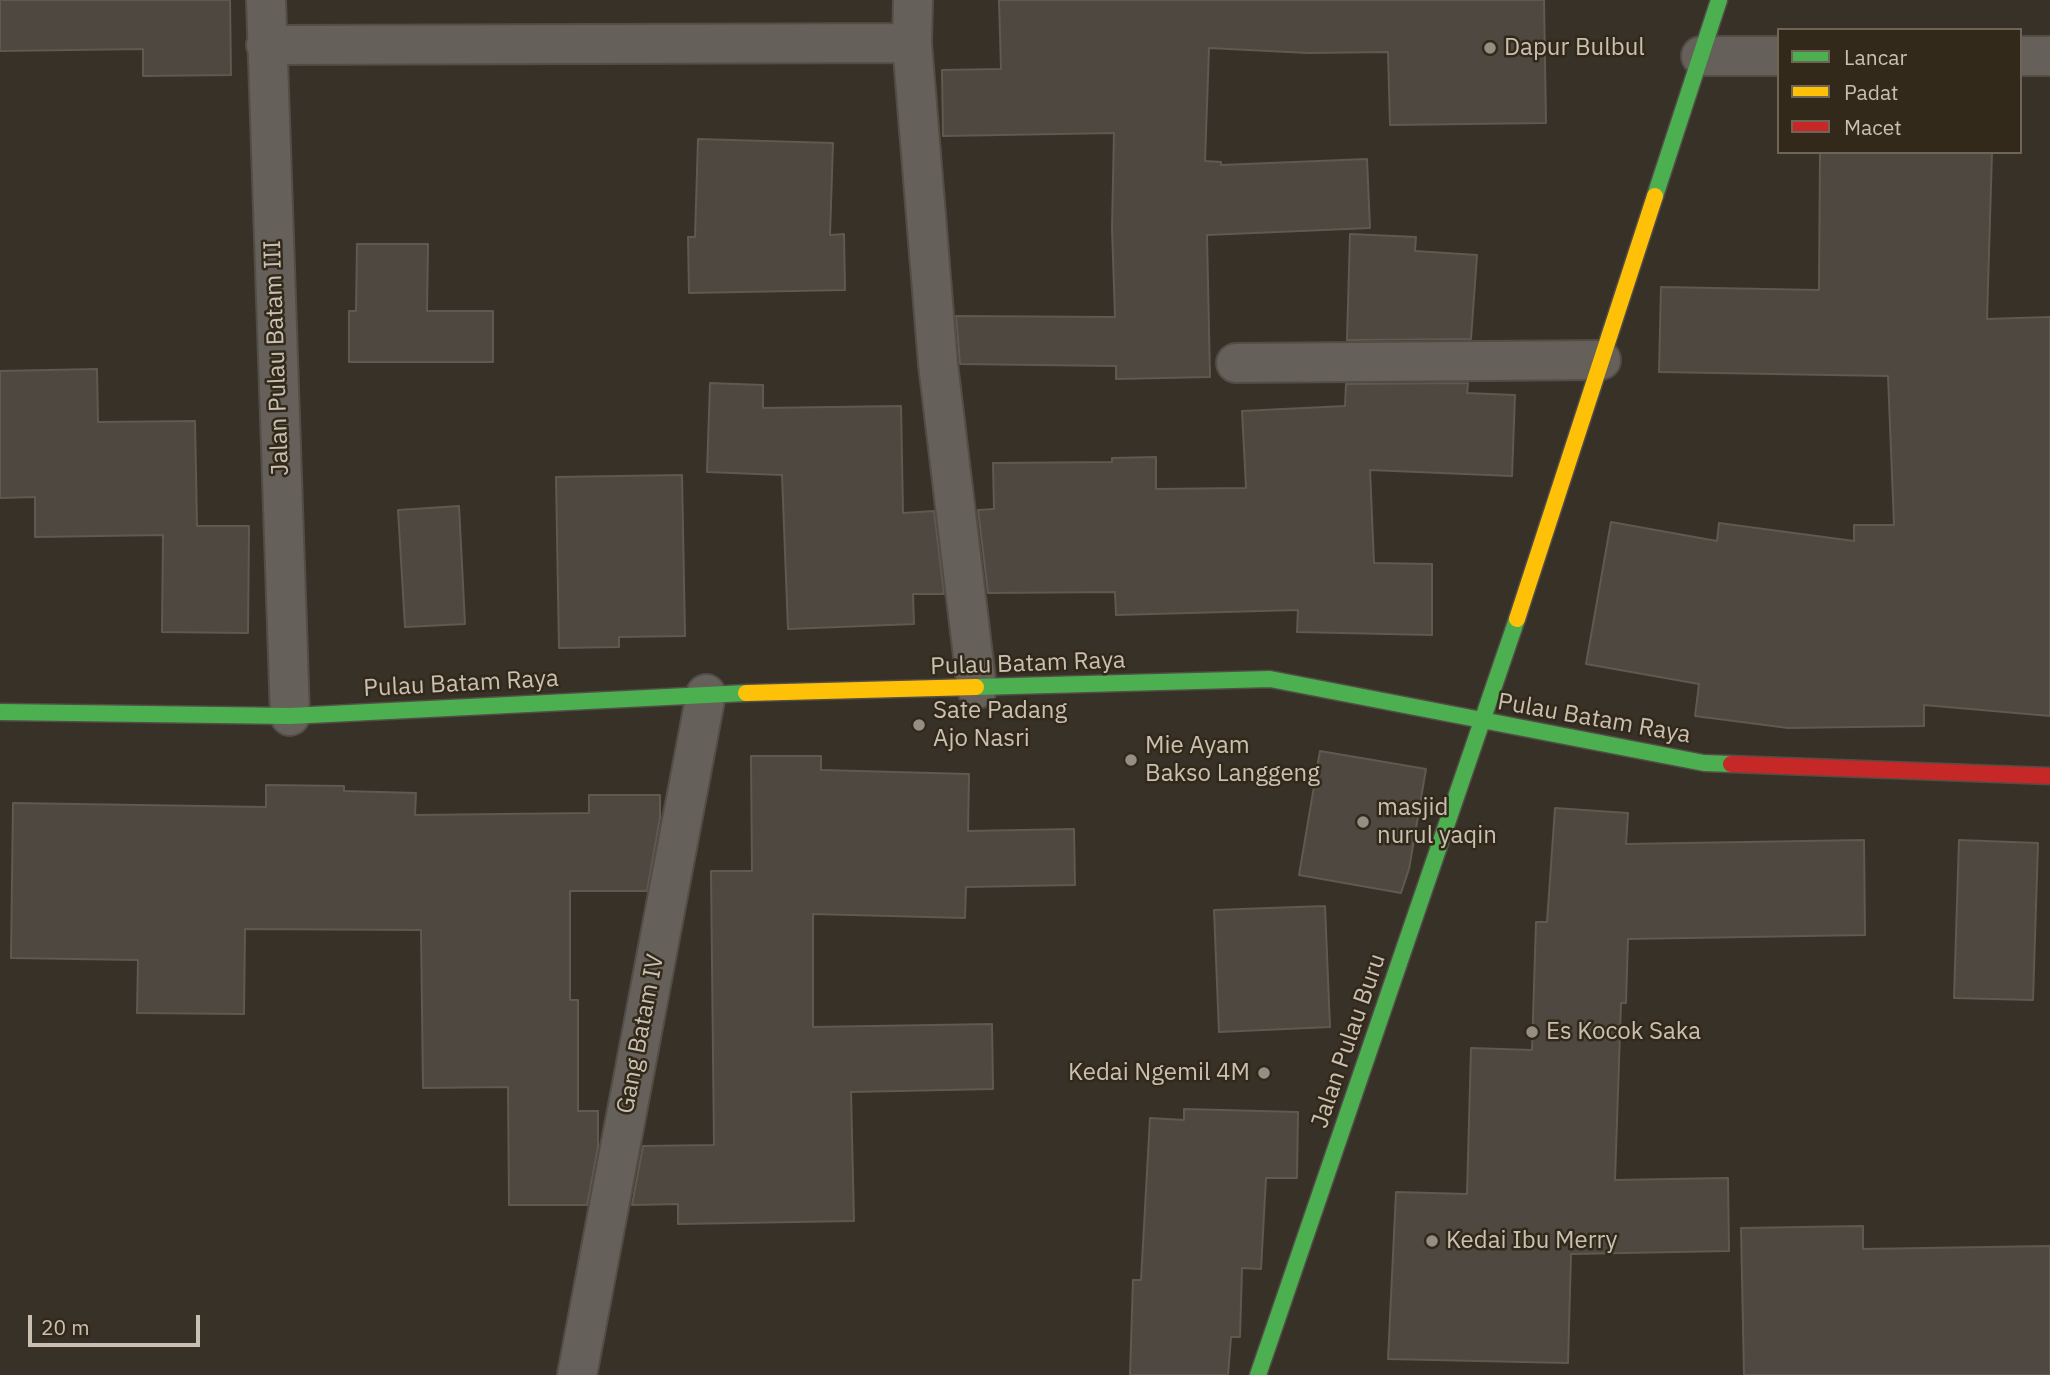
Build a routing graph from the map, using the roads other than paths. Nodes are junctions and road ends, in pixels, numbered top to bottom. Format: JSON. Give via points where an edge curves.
{"nodes":[{"id":1,"x":266,"y":0,"type":"edge"},
{"id":2,"x":913,"y":0,"type":"edge"},
{"id":3,"x":1718,"y":0,"type":"edge"},
{"id":4,"x":912,"y":43,"type":"junction"},
{"id":5,"x":267,"y":45,"type":"junction"},
{"id":6,"x":1701,"y":56,"type":"junction"},
{"id":7,"x":1777,"y":56,"type":"edge"},
{"id":8,"x":2022,"y":56,"type":"edge"},
{"id":9,"x":2050,"y":56,"type":"edge"},
{"id":10,"x":1601,"y":360,"type":"junction"},
{"id":11,"x":1236,"y":363,"type":"dead end"},
{"id":12,"x":977,"y":689,"type":"junction"},
{"id":13,"x":706,"y":694,"type":"junction"},
{"id":14,"x":0,"y":712,"type":"edge"},
{"id":15,"x":289,"y":716,"type":"junction"},
{"id":16,"x":1483,"y":722,"type":"junction"},
{"id":17,"x":2050,"y":776,"type":"edge"},
{"id":18,"x":577,"y":1375,"type":"edge"},
{"id":19,"x":1258,"y":1375,"type":"edge"}],
"edges":[{"from":1,"to":5,"type":"street","name":"Jalan Pulau Batam III"},
{"from":2,"to":4,"type":"street"},
{"from":3,"to":6,"type":"street","name":"Jalan Pulau Buru"},
{"from":4,"to":5,"type":"street"},
{"from":4,"to":12,"type":"street","via":[[938,364]]},
{"from":5,"to":15,"type":"street","name":"Jalan Pulau Batam III"},
{"from":6,"to":7,"type":"street"},
{"from":6,"to":10,"type":"street","name":"Jalan Pulau Buru"},
{"from":8,"to":9,"type":"street"},
{"from":10,"to":11,"type":"street"},
{"from":10,"to":16,"type":"street","name":"Jalan Pulau Buru"},
{"from":12,"to":13,"type":"street","name":"Pulau Batam Raya"},
{"from":12,"to":16,"type":"street","name":"Pulau Batam Raya","via":[[1270,679]]},
{"from":13,"to":15,"type":"street","name":"Pulau Batam Raya"},
{"from":13,"to":18,"type":"street","name":"Gang Batam IV"},
{"from":14,"to":15,"type":"street","name":"Pulau Batam Raya"},
{"from":16,"to":17,"type":"street","name":"Pulau Batam Raya","via":[[1704,762]]},
{"from":16,"to":19,"type":"street","name":"Jalan Pulau Buru"}]}
